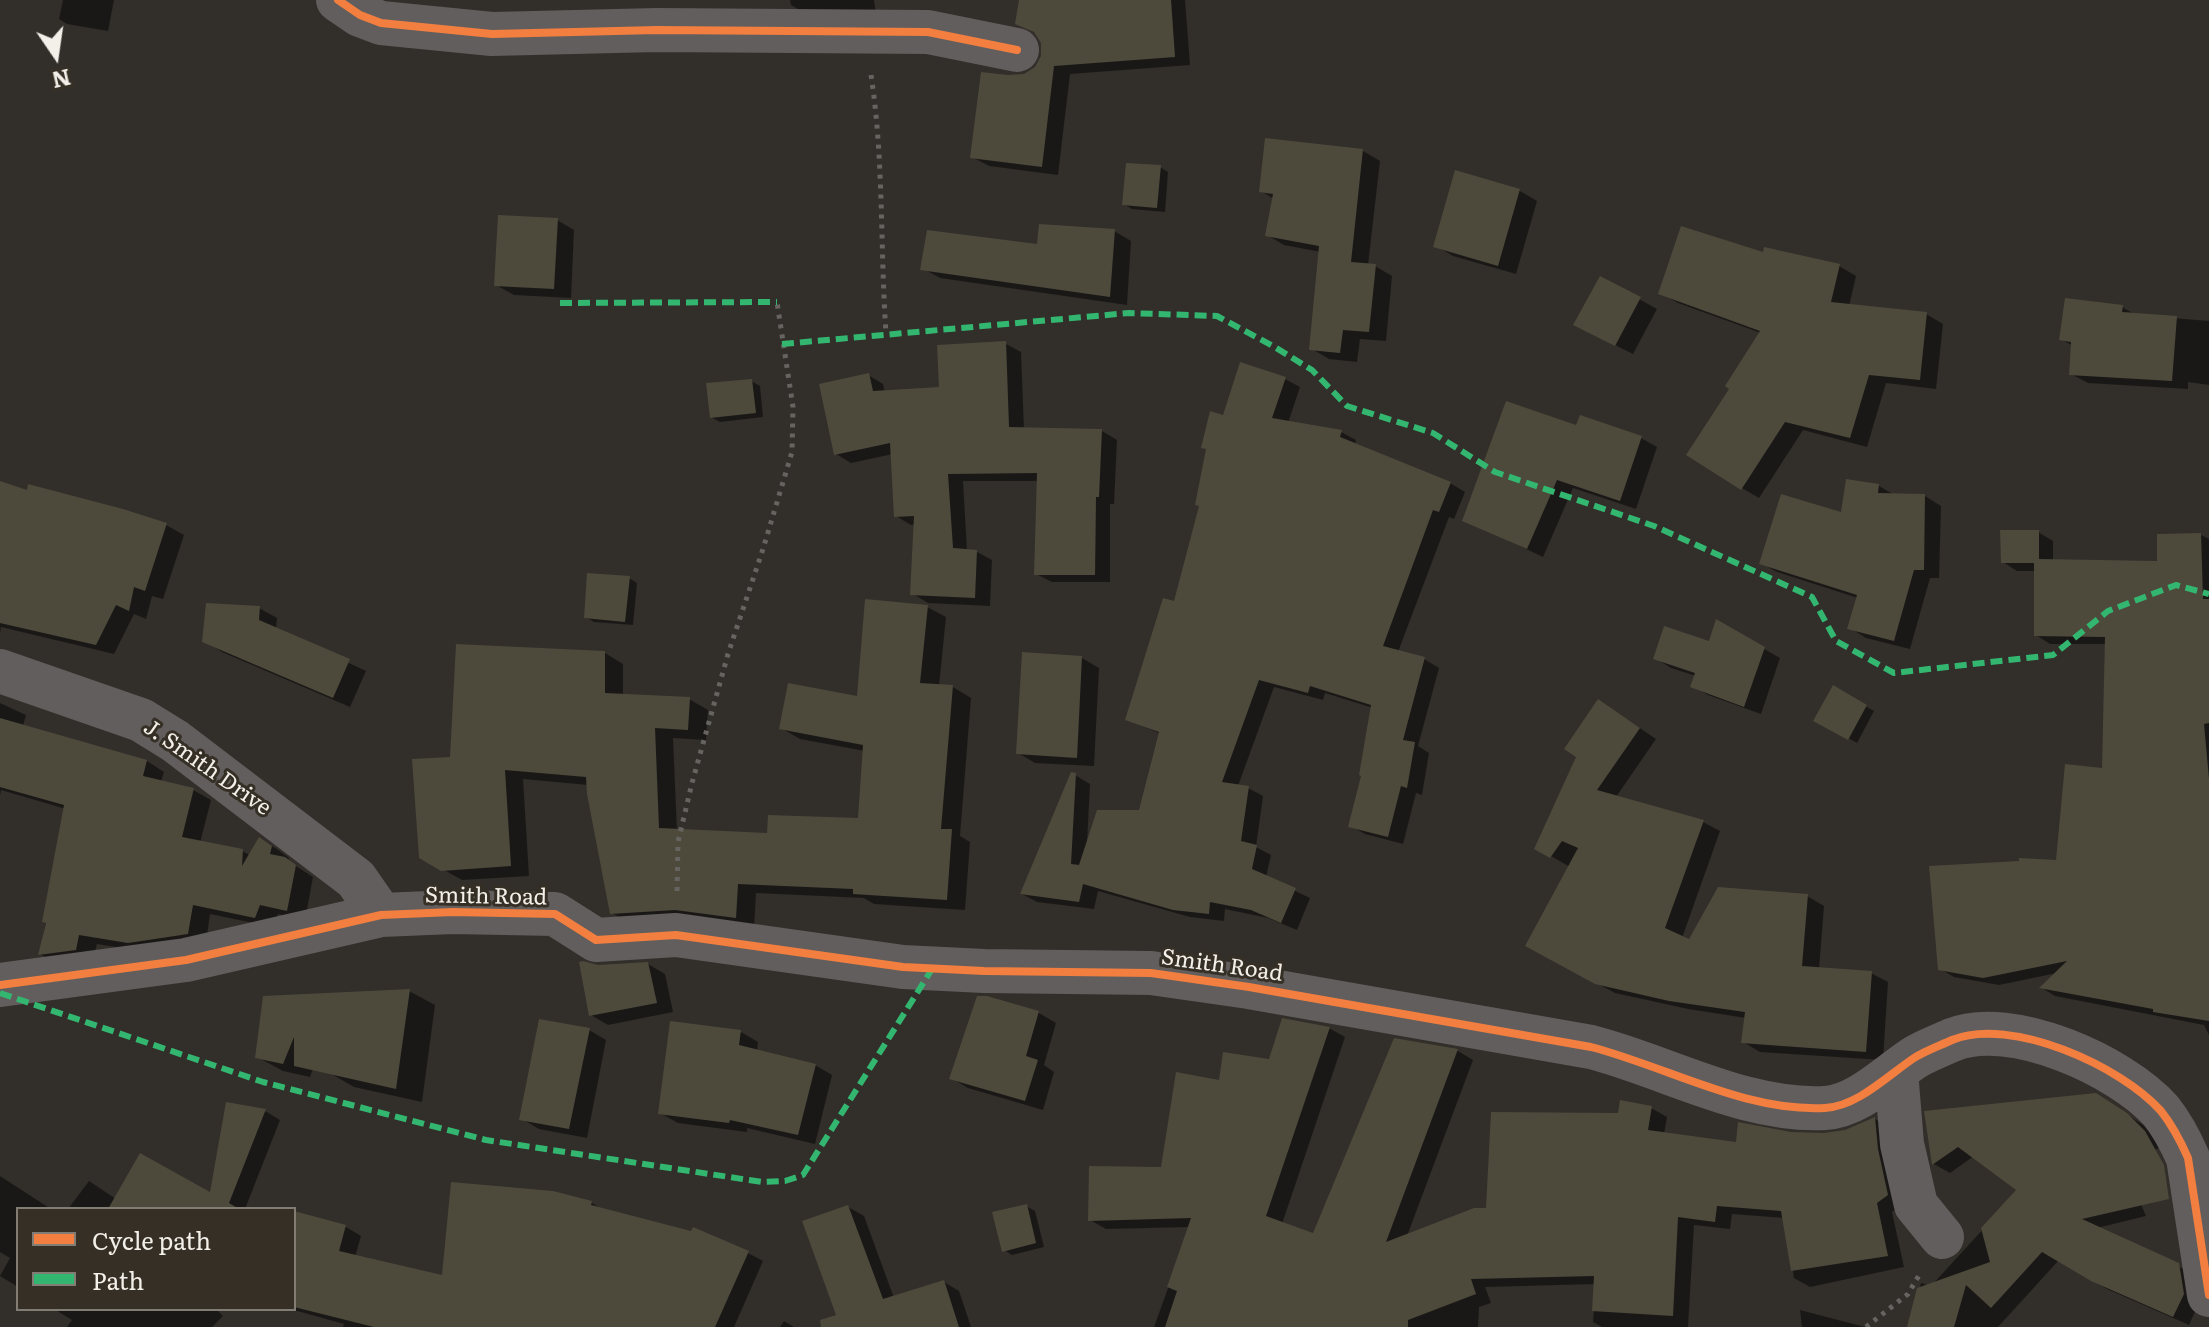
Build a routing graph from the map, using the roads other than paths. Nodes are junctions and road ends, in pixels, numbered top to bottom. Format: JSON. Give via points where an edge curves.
{"nodes":[{"id":1,"x":338,"y":0,"type":"edge"},
{"id":2,"x":1017,"y":50,"type":"dead end"},
{"id":3,"x":0,"y":671,"type":"edge"},
{"id":4,"x":381,"y":915,"type":"junction"},
{"id":5,"x":0,"y":985,"type":"edge"},
{"id":6,"x":1896,"y":1071,"type":"junction"},
{"id":7,"x":2198,"y":1153,"type":"edge"},
{"id":8,"x":1942,"y":1237,"type":"road end"},
{"id":9,"x":2209,"y":1295,"type":"edge"}],
"edges":[{"from":1,"to":2,"type":"street","via":[[381,23],[492,34],[928,32]]},
{"from":3,"to":4,"type":"street","name":"J. Smith Drive","via":[[141,720],[175,741],[356,879]]},
{"from":4,"to":5,"type":"street","name":"Smith Road","via":[[186,960]]},
{"from":4,"to":6,"type":"street","name":"Smith Road","via":[[555,914],[596,940],[676,935],[903,967],[1151,973],[1591,1047],[1739,1095],[1800,1108],[1851,1101]]},
{"from":6,"to":7,"type":"street","name":"Smith Road","via":[[1956,1039],[1986,1034],[2064,1048],[2119,1077],[2160,1110],[2179,1139]]},
{"from":6,"to":8,"type":"street","via":[[1902,1144],[1916,1205]]},
{"from":7,"to":9,"type":"street","name":"Smith Road"}]}
